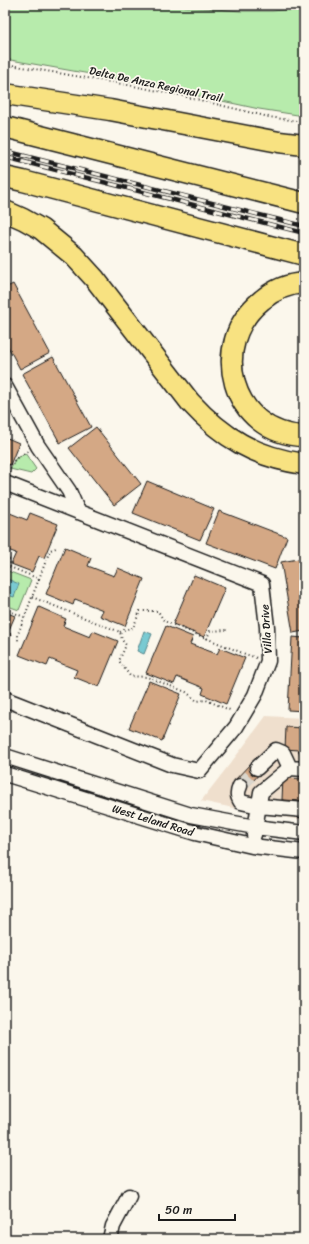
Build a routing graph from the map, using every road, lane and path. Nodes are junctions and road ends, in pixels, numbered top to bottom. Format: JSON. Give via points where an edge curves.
{"nodes":[{"id":1,"x":5,"y":64,"type":"edge"},
{"id":2,"x":5,"y":94,"type":"edge"},
{"id":3,"x":304,"y":122,"type":"edge"},
{"id":4,"x":5,"y":127,"type":"edge"},
{"id":5,"x":304,"y":145,"type":"edge"},
{"id":6,"x":150,"y":164,"type":"junction"},
{"id":7,"x":5,"y":178,"type":"edge"},
{"id":8,"x":304,"y":194,"type":"edge"},
{"id":9,"x":304,"y":203,"type":"edge"},
{"id":10,"x":5,"y":211,"type":"edge"},
{"id":11,"x":304,"y":255,"type":"edge"},
{"id":12,"x":304,"y":283,"type":"edge"},
{"id":13,"x":5,"y":386,"type":"edge"},
{"id":14,"x":304,"y":436,"type":"edge"},
{"id":15,"x":38,"y":446,"type":"junction"},
{"id":16,"x":304,"y":464,"type":"edge"},
{"id":17,"x":6,"y":479,"type":"edge"},
{"id":18,"x":78,"y":512,"type":"junction"},
{"id":19,"x":56,"y":548,"type":"dead end"},
{"id":20,"x":5,"y":558,"type":"edge"},
{"id":21,"x":39,"y":579,"type":"junction"},
{"id":22,"x":32,"y":597,"type":"junction"},
{"id":23,"x":5,"y":609,"type":"edge"},
{"id":24,"x":24,"y":617,"type":"junction"},
{"id":25,"x":227,"y":630,"type":"dead end"},
{"id":26,"x":120,"y":632,"type":"junction"},
{"id":27,"x":207,"y":639,"type":"junction"},
{"id":28,"x":18,"y":641,"type":"dead end"},
{"id":29,"x":268,"y":661,"type":"junction"},
{"id":30,"x":5,"y":699,"type":"edge"},
{"id":31,"x":243,"y":716,"type":"junction"},
{"id":32,"x":5,"y":756,"type":"edge"},
{"id":33,"x":257,"y":768,"type":"tunnel mouth"},
{"id":34,"x":290,"y":768,"type":"junction"},
{"id":35,"x":304,"y":769,"type":"edge"},
{"id":36,"x":5,"y":774,"type":"edge"},
{"id":37,"x":240,"y":786,"type":"dead end"},
{"id":38,"x":259,"y":806,"type":"junction"},
{"id":39,"x":304,"y":810,"type":"edge"},
{"id":40,"x":255,"y":827,"type":"junction"},
{"id":41,"x":304,"y":833,"type":"edge"},
{"id":42,"x":252,"y":846,"type":"junction"},
{"id":43,"x":304,"y":852,"type":"edge"},
{"id":44,"x":129,"y":1196,"type":"dead end"},
{"id":45,"x":110,"y":1239,"type":"edge"}],
"edges":[{"from":1,"to":3,"type":"path","name":"Delta De Anza Regional Trail","via":[[128,85],[269,117]]},
{"from":2,"to":5,"type":"highway","via":[[79,104]]},
{"from":4,"to":6,"type":"highway"},
{"from":6,"to":8,"type":"highway"},
{"from":6,"to":9,"type":"highway"},
{"from":7,"to":11,"type":"highway"},
{"from":10,"to":16,"type":"highway","via":[[41,229],[74,256],[95,279],[190,402],[222,433],[265,455]]},
{"from":12,"to":14,"type":"highway","via":[[284,286],[255,305],[239,327],[232,352],[232,367],[233,379],[243,404],[263,424],[293,436]]},
{"from":13,"to":15,"type":"street"},
{"from":15,"to":17,"type":"path","via":[[15,459]]},
{"from":15,"to":18,"type":"street","via":[[69,491]]},
{"from":17,"to":18,"type":"street","name":"Villa Drive"},
{"from":18,"to":29,"type":"street","name":"Villa Drive","via":[[262,584]]},
{"from":19,"to":21,"type":"path","via":[[50,550]]},
{"from":20,"to":21,"type":"path","via":[[10,560],[10,567]]},
{"from":21,"to":22,"type":"path"},
{"from":22,"to":24,"type":"path"},
{"from":22,"to":26,"type":"path"},
{"from":23,"to":24,"type":"path"},
{"from":24,"to":28,"type":"path"},
{"from":25,"to":27,"type":"path","via":[[210,631]]},
{"from":26,"to":27,"type":"path","via":[[133,628],[140,611],[158,611],[164,621]]},
{"from":26,"to":31,"type":"path","via":[[126,645],[119,662],[130,676],[147,677],[186,692],[197,701],[206,700]]},
{"from":27,"to":29,"type":"path"},
{"from":29,"to":31,"type":"street","name":"Villa Drive","via":[[255,695]]},
{"from":30,"to":31,"type":"street","name":"Villa Drive","via":[[172,765],[199,771]]},
{"from":32,"to":40,"type":"street","name":"West Leland Road","via":[[191,815]]},
{"from":33,"to":34,"type":"street","via":[[276,750],[283,753]]},
{"from":34,"to":35,"type":"street"},
{"from":34,"to":38,"type":"street","via":[[261,792]]},
{"from":36,"to":42,"type":"street","name":"West Leland Road","via":[[195,833]]},
{"from":37,"to":38,"type":"street","via":[[238,797],[241,802]]},
{"from":38,"to":39,"type":"street"},
{"from":38,"to":40,"type":"street"},
{"from":40,"to":41,"type":"street","name":"West Leland Road"},
{"from":40,"to":42,"type":"street"},
{"from":42,"to":43,"type":"street","name":"West Leland Road"},
{"from":44,"to":45,"type":"street","via":[[113,1226]]}]}
